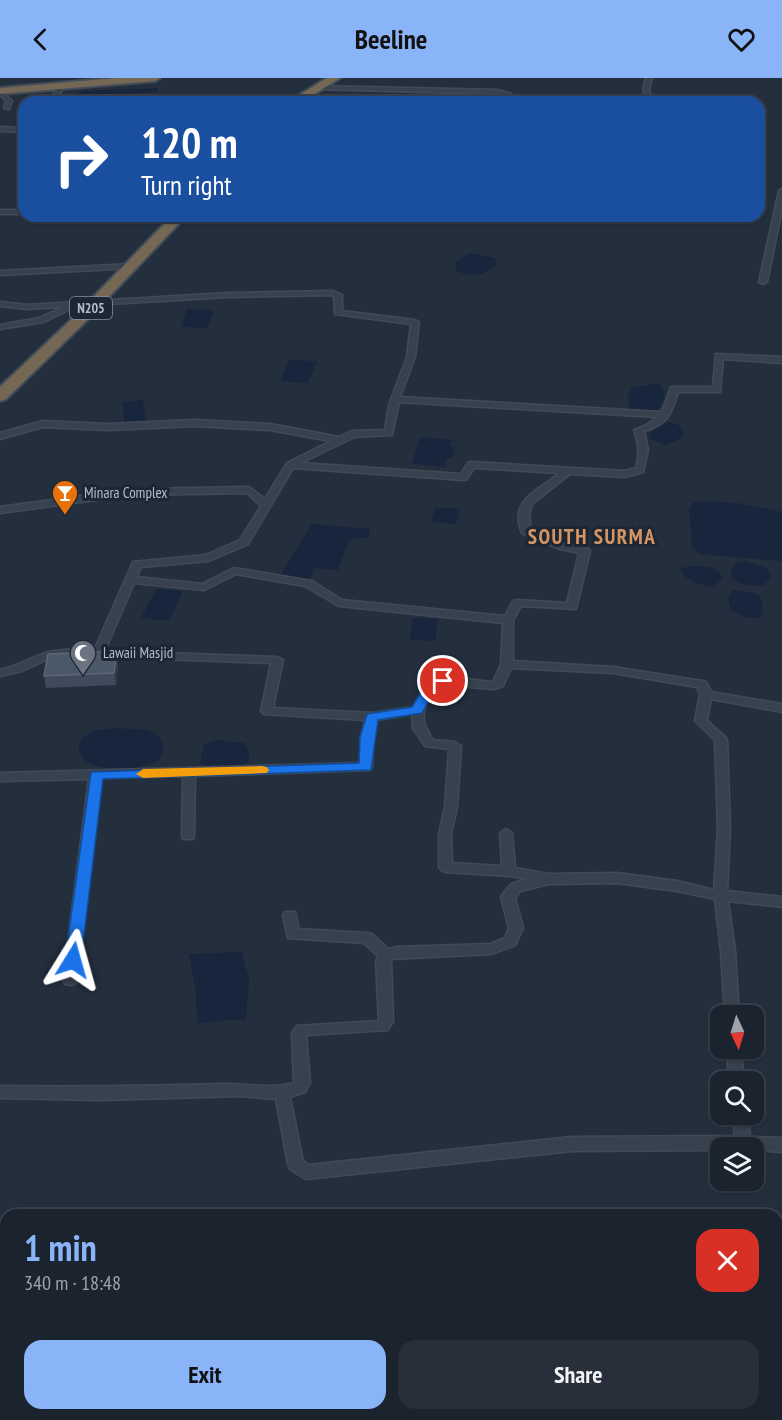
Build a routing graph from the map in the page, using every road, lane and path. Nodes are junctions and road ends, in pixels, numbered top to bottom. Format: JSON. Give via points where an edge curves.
{"nodes":[{"id":1,"x":155,"y":78,"type":"edge"},
{"id":2,"x":335,"y":78,"type":"edge"},
{"id":3,"x":649,"y":78,"type":"edge"},
{"id":4,"x":60,"y":86,"type":"junction"},
{"id":5,"x":318,"y":88,"type":"junction"},
{"id":6,"x":0,"y":92,"type":"edge"},
{"id":7,"x":56,"y":96,"type":"edge"},
{"id":8,"x":304,"y":96,"type":"edge"},
{"id":9,"x":510,"y":96,"type":"edge"},
{"id":10,"x":648,"y":96,"type":"edge"},
{"id":11,"x":7,"y":108,"type":"dead end"},
{"id":12,"x":0,"y":129,"type":"edge"},
{"id":13,"x":18,"y":130,"type":"edge"},
{"id":14,"x":782,"y":191,"type":"edge"},
{"id":15,"x":0,"y":212,"type":"edge"},
{"id":16,"x":18,"y":212,"type":"edge"},
{"id":17,"x":173,"y":222,"type":"edge"},
{"id":18,"x":132,"y":266,"type":"junction"},
{"id":19,"x":0,"y":273,"type":"edge"},
{"id":20,"x":763,"y":282,"type":"dead end"},
{"id":21,"x":96,"y":303,"type":"junction"},
{"id":22,"x":0,"y":304,"type":"edge"},
{"id":23,"x":78,"y":304,"type":"junction"},
{"id":24,"x":0,"y":327,"type":"edge"},
{"id":25,"x":782,"y":360,"type":"edge"},
{"id":26,"x":0,"y":396,"type":"edge"},
{"id":27,"x":395,"y":399,"type":"junction"},
{"id":28,"x":666,"y":415,"type":"junction"},
{"id":29,"x":0,"y":436,"type":"edge"},
{"id":30,"x":341,"y":440,"type":"junction"},
{"id":31,"x":290,"y":465,"type":"junction"},
{"id":32,"x":567,"y":471,"type":"junction"},
{"id":33,"x":266,"y":506,"type":"junction"},
{"id":34,"x":0,"y":510,"type":"edge"},
{"id":35,"x":130,"y":579,"type":"junction"},
{"id":36,"x":508,"y":620,"type":"junction"},
{"id":37,"x":100,"y":649,"type":"junction"},
{"id":38,"x":507,"y":664,"type":"junction"},
{"id":39,"x":0,"y":672,"type":"edge"},
{"id":40,"x":706,"y":695,"type":"junction"},
{"id":41,"x":782,"y":708,"type":"edge"},
{"id":42,"x":417,"y":710,"type":"junction"},
{"id":43,"x":372,"y":717,"type":"junction"},
{"id":44,"x":189,"y":772,"type":"junction"},
{"id":45,"x":96,"y":775,"type":"junction"},
{"id":46,"x":0,"y":777,"type":"edge"},
{"id":47,"x":506,"y":833,"type":"dead end"},
{"id":48,"x":188,"y":836,"type":"dead end"},
{"id":49,"x":509,"y":871,"type":"junction"},
{"id":50,"x":549,"y":879,"type":"junction"},
{"id":51,"x":721,"y":895,"type":"junction"},
{"id":52,"x":782,"y":902,"type":"edge"},
{"id":53,"x":290,"y":915,"type":"dead end"},
{"id":54,"x":386,"y":955,"type":"junction"},
{"id":55,"x":70,"y":980,"type":"dead end"},
{"id":56,"x":731,"y":1005,"type":"edge"},
{"id":57,"x":0,"y":1092,"type":"edge"},
{"id":58,"x":282,"y":1093,"type":"junction"},
{"id":59,"x":710,"y":1143,"type":"edge"},
{"id":60,"x":764,"y":1144,"type":"edge"},
{"id":61,"x":782,"y":1145,"type":"edge"}],
"edges":[{"from":1,"to":4,"type":"highway"},
{"from":2,"to":5,"type":"highway"},
{"from":3,"to":10,"type":"street"},
{"from":4,"to":6,"type":"highway"},
{"from":4,"to":7,"type":"street"},
{"from":5,"to":8,"type":"highway"},
{"from":5,"to":9,"type":"street","via":[[498,92]]},
{"from":6,"to":11,"type":"street","via":[[9,101]]},
{"from":12,"to":13,"type":"street"},
{"from":14,"to":20,"type":"street"},
{"from":15,"to":16,"type":"street"},
{"from":17,"to":18,"type":"highway","number":"N205"},
{"from":18,"to":19,"type":"street"},
{"from":18,"to":21,"type":"highway","number":"N205"},
{"from":21,"to":23,"type":"street"},
{"from":21,"to":26,"type":"highway","number":"N205"},
{"from":21,"to":27,"type":"street","via":[[333,293],[338,295],[338,312],[415,322],[411,357]]},
{"from":22,"to":23,"type":"street"},
{"from":23,"to":24,"type":"street","via":[[42,320]]},
{"from":25,"to":28,"type":"street","via":[[719,356],[717,390],[674,389]]},
{"from":27,"to":28,"type":"street"},
{"from":27,"to":30,"type":"street","via":[[389,433],[352,434]]},
{"from":28,"to":32,"type":"street","via":[[639,430],[644,442],[640,470],[625,474]]},
{"from":29,"to":30,"type":"street","via":[[43,424],[108,427],[194,423],[270,428]]},
{"from":30,"to":31,"type":"street"},
{"from":31,"to":32,"type":"street","via":[[464,477],[471,465]]},
{"from":31,"to":33,"type":"street"},
{"from":32,"to":36,"type":"street","via":[[530,497],[523,521],[526,531],[585,551],[572,607],[517,603]]},
{"from":33,"to":34,"type":"street","via":[[249,490],[183,490],[133,492]]},
{"from":33,"to":35,"type":"street","via":[[244,542],[208,558],[137,564]]},
{"from":35,"to":36,"type":"street","via":[[204,587],[234,571],[308,583],[339,603]]},
{"from":35,"to":37,"type":"street"},
{"from":36,"to":38,"type":"street"},
{"from":37,"to":39,"type":"street","via":[[48,656]]},
{"from":37,"to":43,"type":"street","via":[[108,654],[276,660],[267,711]]},
{"from":38,"to":40,"type":"street","via":[[635,674],[702,684]]},
{"from":38,"to":42,"type":"street","via":[[497,686],[443,681],[425,694]]},
{"from":40,"to":41,"type":"street"},
{"from":40,"to":51,"type":"street","via":[[701,721],[721,739]]},
{"from":42,"to":43,"type":"street"},
{"from":42,"to":49,"type":"street","via":[[419,728],[429,744],[455,746],[445,834],[446,867]]},
{"from":43,"to":44,"type":"street","via":[[366,767]]},
{"from":44,"to":45,"type":"street"},
{"from":44,"to":48,"type":"street"},
{"from":45,"to":46,"type":"street"},
{"from":45,"to":55,"type":"street"},
{"from":47,"to":49,"type":"street"},
{"from":49,"to":50,"type":"street"},
{"from":50,"to":51,"type":"street","via":[[617,878]]},
{"from":50,"to":54,"type":"street","via":[[516,887],[508,897],[516,928],[510,941],[491,949]]},
{"from":51,"to":52,"type":"street"},
{"from":51,"to":56,"type":"street"},
{"from":53,"to":54,"type":"street","via":[[293,934],[367,938]]},
{"from":54,"to":58,"type":"street","via":[[383,1026],[302,1030],[302,1083],[300,1088]]},
{"from":57,"to":58,"type":"street"},
{"from":58,"to":59,"type":"street","via":[[296,1164],[306,1172],[572,1144]]},
{"from":60,"to":61,"type":"street"}]}
